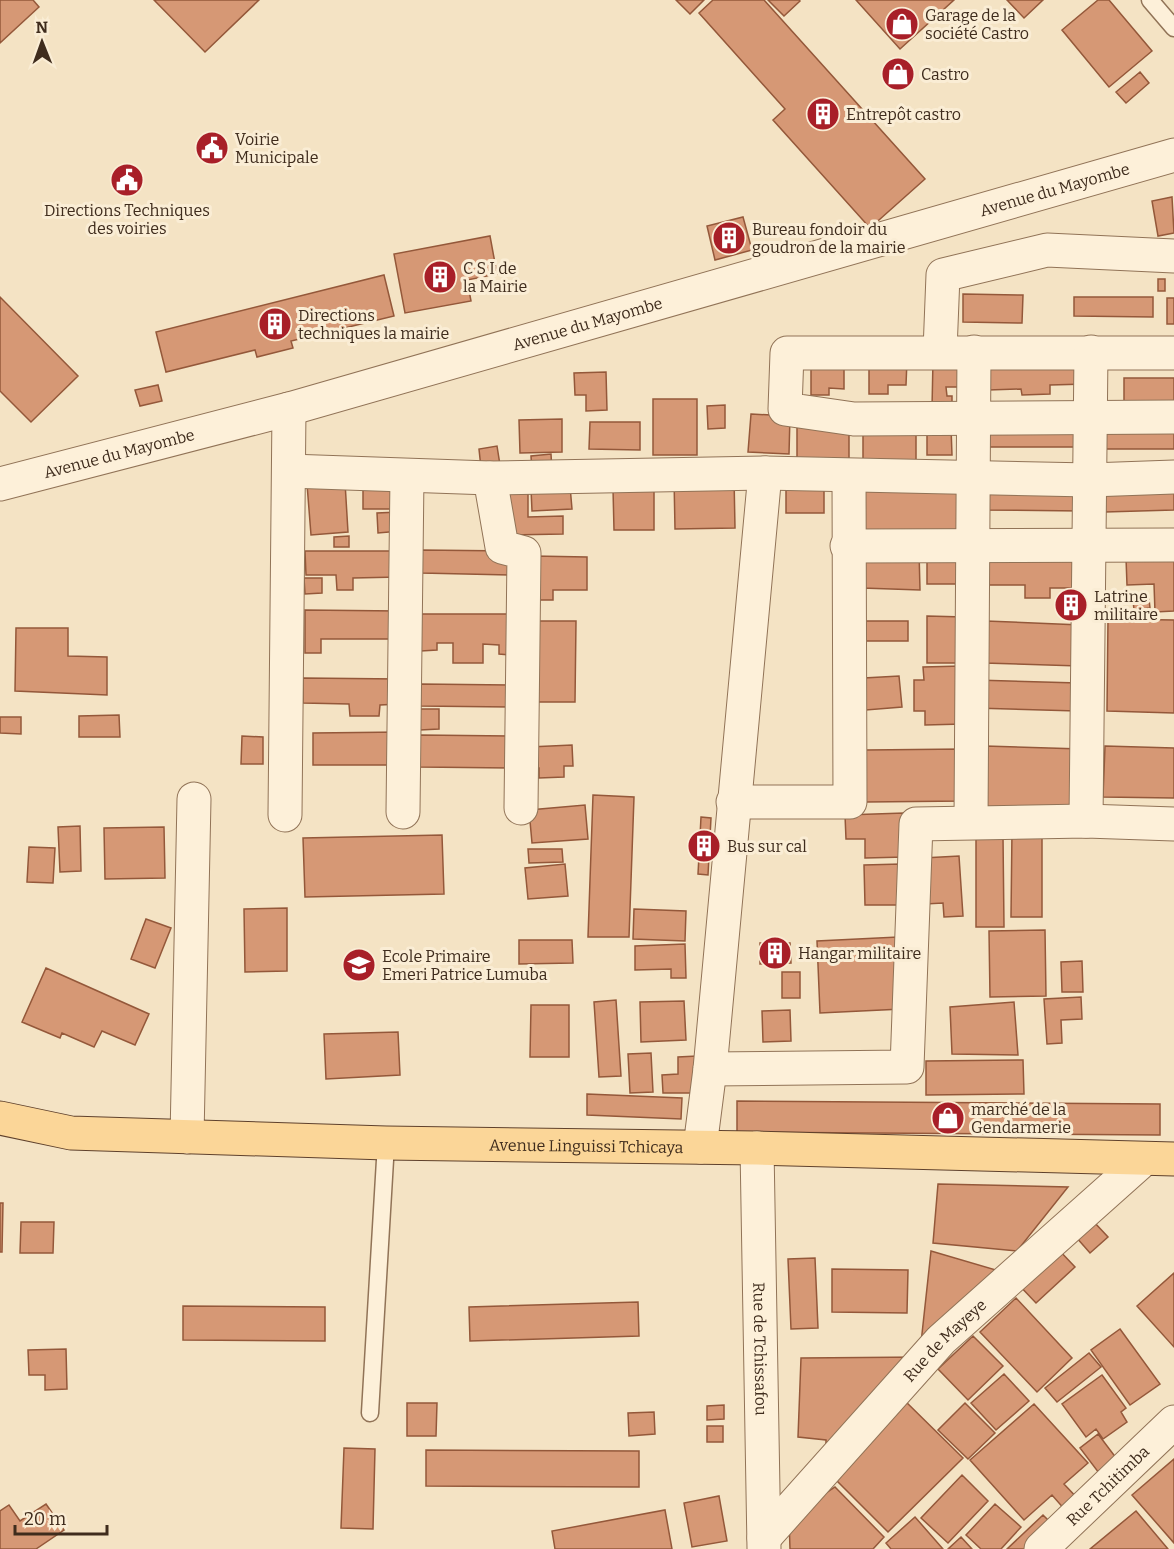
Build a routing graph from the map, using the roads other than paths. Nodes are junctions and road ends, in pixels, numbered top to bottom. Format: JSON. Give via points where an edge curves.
{"nodes":[{"id":1,"x":1150,"y":0,"type":"edge"},
{"id":2,"x":1174,"y":28,"type":"edge"},
{"id":3,"x":1174,"y":155,"type":"edge"},
{"id":4,"x":1174,"y":256,"type":"edge"},
{"id":5,"x":940,"y":351,"type":"junction"},
{"id":6,"x":974,"y":352,"type":"junction"},
{"id":7,"x":1091,"y":352,"type":"junction"},
{"id":8,"x":1174,"y":353,"type":"edge"},
{"id":9,"x":289,"y":409,"type":"junction"},
{"id":10,"x":1174,"y":417,"type":"edge"},
{"id":11,"x":975,"y":418,"type":"junction"},
{"id":12,"x":1092,"y":418,"type":"junction"},
{"id":13,"x":289,"y":471,"type":"junction"},
{"id":14,"x":765,"y":473,"type":"junction"},
{"id":15,"x":407,"y":476,"type":"junction"},
{"id":16,"x":849,"y":477,"type":"junction"},
{"id":17,"x":1174,"y":477,"type":"edge"},
{"id":18,"x":490,"y":478,"type":"junction"},
{"id":19,"x":973,"y":478,"type":"junction"},
{"id":20,"x":1090,"y":480,"type":"junction"},
{"id":21,"x":0,"y":484,"type":"edge"},
{"id":22,"x":1174,"y":544,"type":"edge"},
{"id":23,"x":1090,"y":545,"type":"junction"},
{"id":24,"x":847,"y":546,"type":"junction"},
{"id":25,"x":972,"y":546,"type":"junction"},
{"id":26,"x":194,"y":799,"type":"dead end"},
{"id":27,"x":733,"y":802,"type":"junction"},
{"id":28,"x":521,"y":808,"type":"dead end"},
{"id":29,"x":403,"y":812,"type":"dead end"},
{"id":30,"x":285,"y":815,"type":"dead end"},
{"id":31,"x":971,"y":821,"type":"junction"},
{"id":32,"x":1086,"y":821,"type":"junction"},
{"id":33,"x":1174,"y":824,"type":"edge"},
{"id":34,"x":710,"y":1069,"type":"junction"},
{"id":35,"x":0,"y":1118,"type":"edge"},
{"id":36,"x":187,"y":1137,"type":"junction"},
{"id":37,"x":386,"y":1143,"type":"junction"},
{"id":38,"x":700,"y":1147,"type":"junction"},
{"id":39,"x":757,"y":1148,"type":"junction"},
{"id":40,"x":1158,"y":1160,"type":"edge"},
{"id":41,"x":370,"y":1413,"type":"dead end"},
{"id":42,"x":1174,"y":1422,"type":"edge"},
{"id":43,"x":764,"y":1544,"type":"edge"},
{"id":44,"x":1041,"y":1549,"type":"edge"}],
"edges":[{"from":1,"to":2,"type":"lane"},
{"from":3,"to":9,"type":"street","name":"Avenue du Mayombe"},
{"from":4,"to":5,"type":"street","via":[[1047,250],[944,274]]},
{"from":5,"to":6,"type":"street"},
{"from":5,"to":11,"type":"street","via":[[787,353],[785,409],[854,419]]},
{"from":6,"to":7,"type":"street"},
{"from":6,"to":11,"type":"street"},
{"from":7,"to":8,"type":"street"},
{"from":7,"to":12,"type":"street"},
{"from":9,"to":13,"type":"street"},
{"from":9,"to":21,"type":"street","name":"Avenue du Mayombe"},
{"from":10,"to":12,"type":"street"},
{"from":11,"to":12,"type":"street"},
{"from":11,"to":19,"type":"street"},
{"from":12,"to":20,"type":"street"},
{"from":13,"to":15,"type":"street"},
{"from":13,"to":30,"type":"street"},
{"from":14,"to":16,"type":"street"},
{"from":14,"to":18,"type":"street"},
{"from":14,"to":27,"type":"street"},
{"from":15,"to":18,"type":"street"},
{"from":15,"to":29,"type":"street"},
{"from":16,"to":19,"type":"street"},
{"from":16,"to":24,"type":"street"},
{"from":17,"to":20,"type":"street"},
{"from":18,"to":28,"type":"street","via":[[502,547],[524,553]]},
{"from":19,"to":20,"type":"street"},
{"from":19,"to":25,"type":"street"},
{"from":20,"to":23,"type":"street"},
{"from":22,"to":23,"type":"street"},
{"from":23,"to":25,"type":"street"},
{"from":23,"to":32,"type":"street"},
{"from":24,"to":25,"type":"street"},
{"from":24,"to":27,"type":"street","via":[[850,802]]},
{"from":25,"to":31,"type":"street"},
{"from":26,"to":36,"type":"street"},
{"from":27,"to":34,"type":"street"},
{"from":31,"to":32,"type":"street"},
{"from":31,"to":34,"type":"street","via":[[916,824],[907,1067]]},
{"from":32,"to":33,"type":"street"},
{"from":34,"to":38,"type":"street"},
{"from":35,"to":36,"type":"main road","name":"Avenue Linguissi Tchicaya","via":[[71,1133]]},
{"from":36,"to":37,"type":"main road","name":"Avenue Linguissi Tchicaya"},
{"from":37,"to":38,"type":"main road","name":"Avenue Linguissi Tchicaya"},
{"from":37,"to":41,"type":"lane"},
{"from":38,"to":39,"type":"main road","name":"Avenue Linguissi Tchicaya"},
{"from":39,"to":40,"type":"main road","name":"Avenue Linguissi Tchicaya"},
{"from":39,"to":43,"type":"street","name":"Rue de Tchissafou"},
{"from":40,"to":43,"type":"street","name":"Rue de Mayeye","via":[[941,1340]]},
{"from":42,"to":44,"type":"street","name":"Rue Tchitimba"}]}
